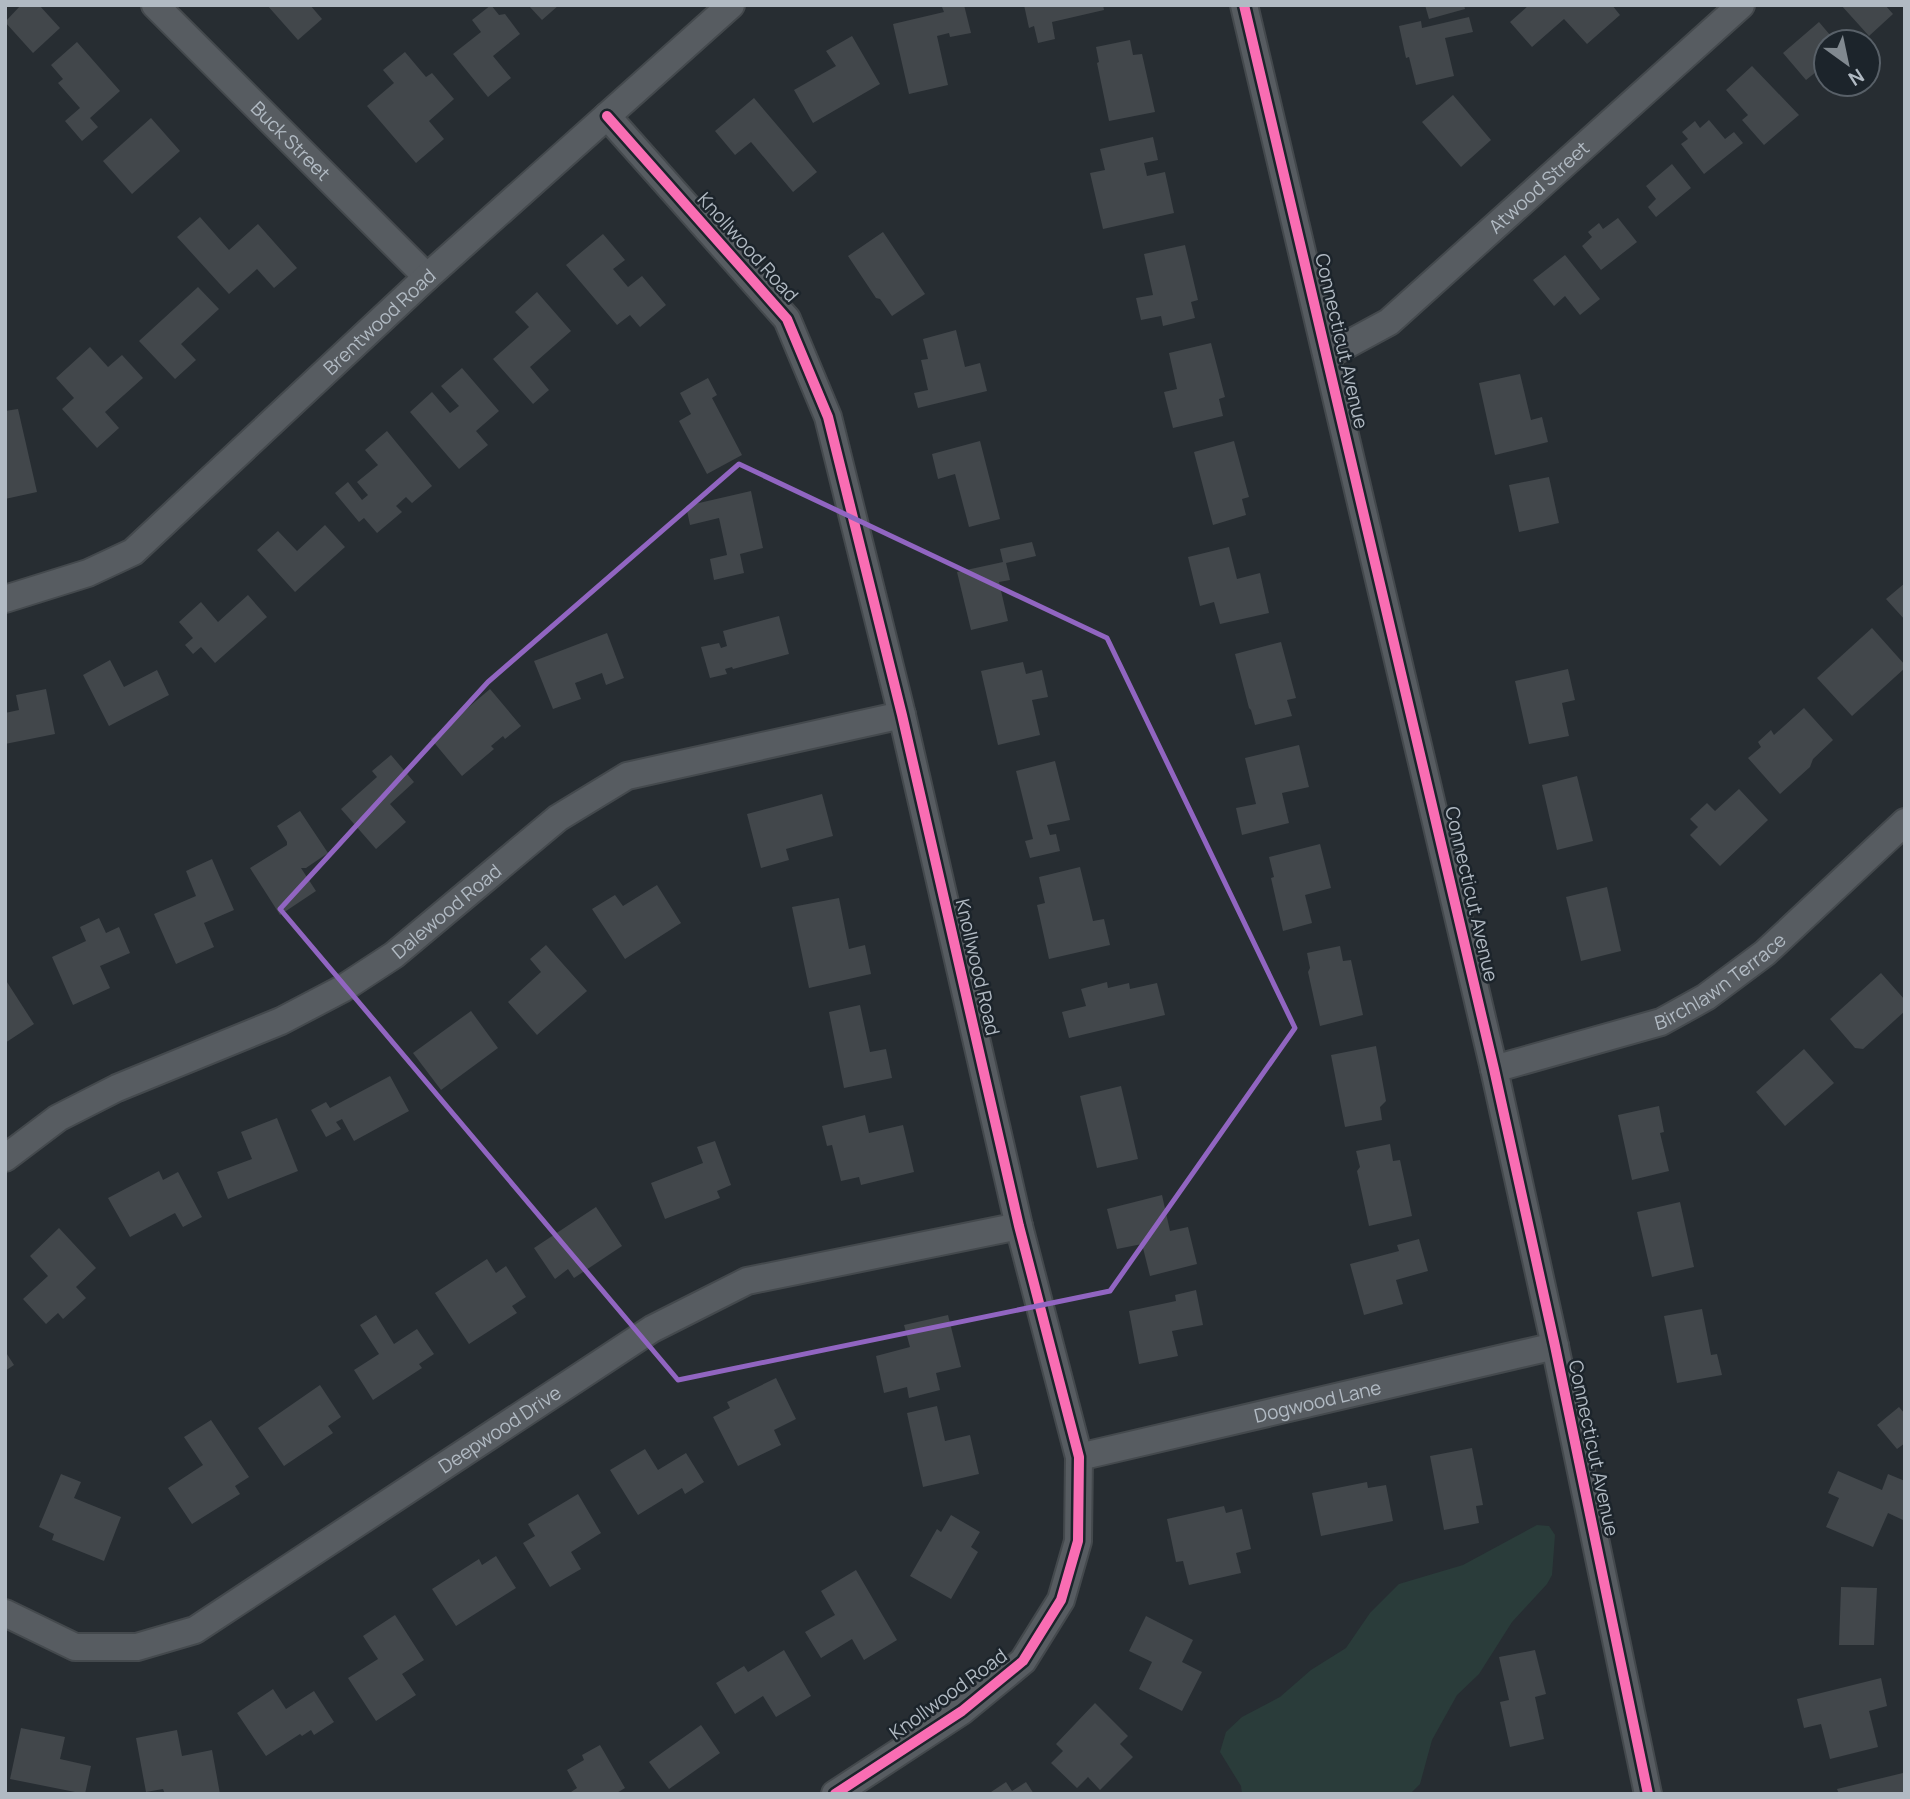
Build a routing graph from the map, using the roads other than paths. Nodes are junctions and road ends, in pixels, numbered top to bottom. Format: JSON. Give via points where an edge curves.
{"nodes":[{"id":1,"x":155,"y":5,"type":"edge"},
{"id":2,"x":731,"y":5,"type":"edge"},
{"id":3,"x":1244,"y":5,"type":"edge"},
{"id":4,"x":1741,"y":5,"type":"edge"},
{"id":5,"x":607,"y":116,"type":"junction"},
{"id":6,"x":427,"y":277,"type":"junction"},
{"id":7,"x":1328,"y":355,"type":"junction"},
{"id":8,"x":5,"y":599,"type":"edge"},
{"id":9,"x":902,"y":715,"type":"junction"},
{"id":10,"x":1905,"y":822,"type":"edge"},
{"id":11,"x":1494,"y":1069,"type":"junction"},
{"id":12,"x":5,"y":1158,"type":"edge"},
{"id":13,"x":1019,"y":1226,"type":"junction"},
{"id":14,"x":1556,"y":1346,"type":"junction"},
{"id":15,"x":1079,"y":1457,"type":"junction"},
{"id":16,"x":5,"y":1613,"type":"edge"},
{"id":17,"x":835,"y":1794,"type":"edge"},
{"id":18,"x":1648,"y":1794,"type":"edge"}],
"edges":[{"from":1,"to":6,"type":"street","name":"Buck Street"},
{"from":2,"to":5,"type":"street","name":"Brentwood Road"},
{"from":3,"to":7,"type":"street","name":"Connecticut Avenue"},
{"from":4,"to":7,"type":"street","name":"Atwood Street","via":[[1388,322]]},
{"from":5,"to":6,"type":"street","name":"Brentwood Road"},
{"from":5,"to":9,"type":"street","name":"Knollwood Road","via":[[787,319],[828,417]]},
{"from":6,"to":8,"type":"street","name":"Brentwood Road","via":[[133,552],[88,573]]},
{"from":7,"to":11,"type":"street","name":"Connecticut Avenue"},
{"from":9,"to":12,"type":"street","name":"Dalewood Road","via":[[627,776],[558,818],[394,955],[342,989],[281,1021],[105,1094],[58,1118]]},
{"from":9,"to":13,"type":"street","name":"Knollwood Road"},
{"from":10,"to":11,"type":"street","name":"Birchlawn Terrace","via":[[1765,953],[1706,997],[1661,1022]]},
{"from":11,"to":14,"type":"street","name":"Connecticut Avenue"},
{"from":13,"to":15,"type":"street","name":"Knollwood Road"},
{"from":13,"to":16,"type":"street","name":"Deepwood Drive","via":[[747,1281],[652,1329],[195,1630],[137,1647],[75,1647]]},
{"from":14,"to":15,"type":"street","name":"Dogwood Lane"},
{"from":14,"to":18,"type":"street","name":"Connecticut Avenue"},
{"from":15,"to":17,"type":"street","name":"Knollwood Road","via":[[1078,1541],[1061,1600],[1024,1661],[962,1711]]}]}
